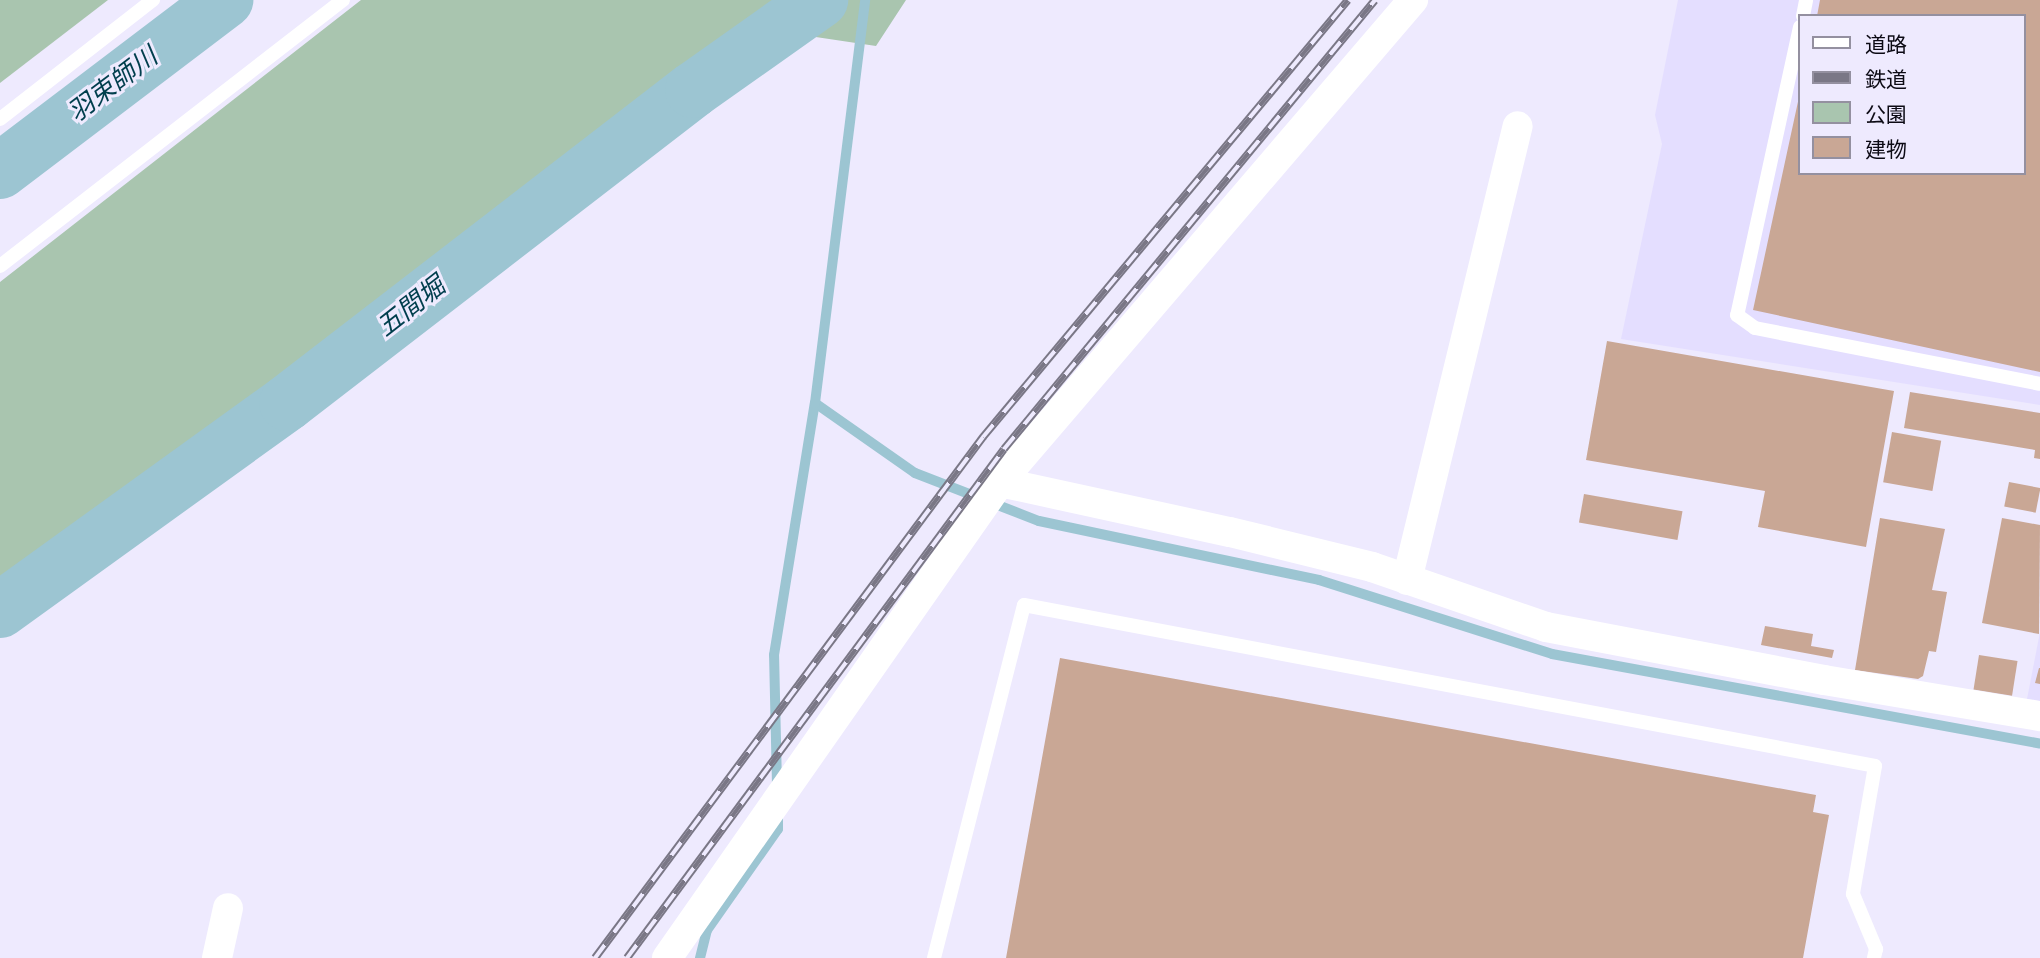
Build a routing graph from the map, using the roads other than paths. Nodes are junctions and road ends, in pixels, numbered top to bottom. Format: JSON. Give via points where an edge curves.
{"nodes":[{"id":1,"x":153,"y":0,"type":"edge"},
{"id":2,"x":343,"y":0,"type":"edge"},
{"id":3,"x":1413,"y":0,"type":"edge"},
{"id":4,"x":1798,"y":36,"type":"edge"},
{"id":5,"x":0,"y":119,"type":"edge"},
{"id":6,"x":1518,"y":126,"type":"dead end"},
{"id":7,"x":0,"y":266,"type":"edge"},
{"id":8,"x":2040,"y":384,"type":"edge"},
{"id":9,"x":1000,"y":482,"type":"junction"},
{"id":10,"x":1408,"y":580,"type":"junction"},
{"id":11,"x":2040,"y":716,"type":"edge"},
{"id":12,"x":229,"y":908,"type":"dead end"},
{"id":13,"x":217,"y":958,"type":"edge"},
{"id":14,"x":667,"y":958,"type":"edge"},
{"id":15,"x":934,"y":958,"type":"edge"},
{"id":16,"x":1874,"y":958,"type":"edge"}],
"edges":[{"from":1,"to":5,"type":"lane"},
{"from":2,"to":7,"type":"lane"},
{"from":3,"to":9,"type":"street"},
{"from":4,"to":8,"type":"lane","via":[[1737,315],[1755,328]]},
{"from":6,"to":10,"type":"street"},
{"from":9,"to":10,"type":"street","via":[[1230,532]]},
{"from":9,"to":14,"type":"street"},
{"from":10,"to":11,"type":"street","via":[[1546,627]]},
{"from":12,"to":13,"type":"street"},
{"from":15,"to":16,"type":"lane","via":[[1024,605],[1875,766],[1853,894],[1876,949]]}]}
